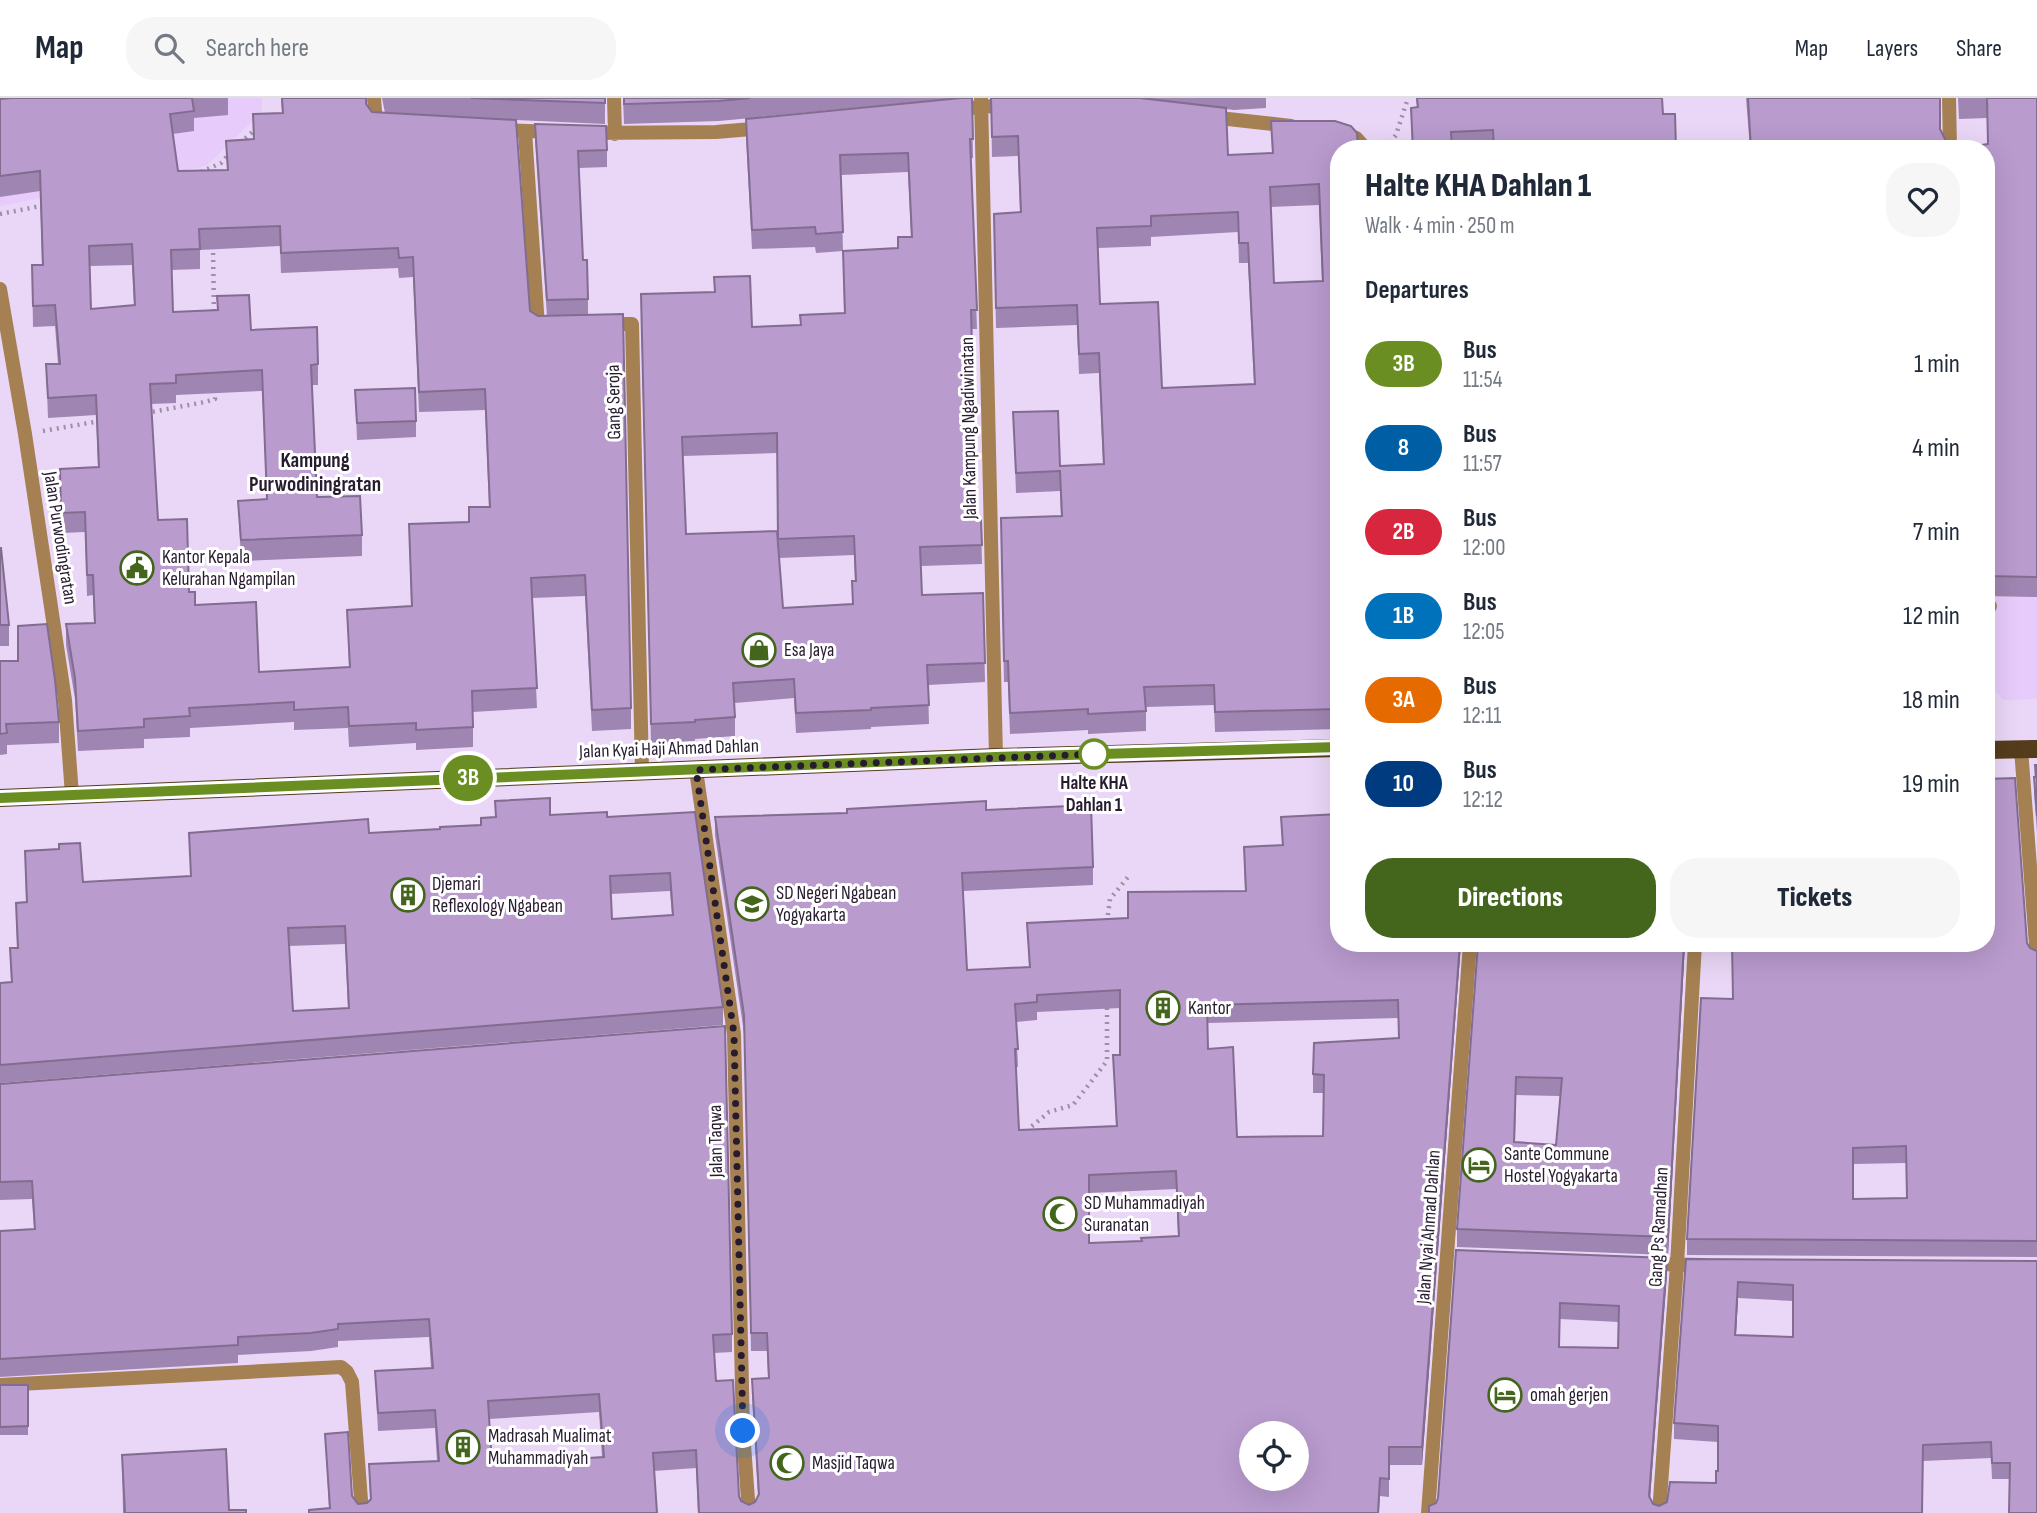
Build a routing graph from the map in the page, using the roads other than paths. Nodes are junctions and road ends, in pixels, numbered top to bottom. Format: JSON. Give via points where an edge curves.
{"nodes":[{"id":1,"x":374,"y":98,"type":"edge"},
{"id":2,"x":614,"y":98,"type":"edge"},
{"id":3,"x":1949,"y":98,"type":"edge"},
{"id":4,"x":981,"y":102,"type":"edge"},
{"id":5,"x":1021,"y":104,"type":"edge"},
{"id":6,"x":942,"y":110,"type":"edge"},
{"id":7,"x":1194,"y":115,"type":"edge"},
{"id":8,"x":400,"y":126,"type":"edge"},
{"id":9,"x":784,"y":126,"type":"edge"},
{"id":10,"x":1303,"y":127,"type":"edge"},
{"id":11,"x":486,"y":130,"type":"edge"},
{"id":12,"x":525,"y":131,"type":"junction"},
{"id":13,"x":1326,"y":131,"type":"edge"},
{"id":14,"x":615,"y":134,"type":"junction"},
{"id":15,"x":1358,"y":140,"type":"edge"},
{"id":16,"x":1950,"y":140,"type":"edge"},
{"id":17,"x":0,"y":289,"type":"edge"},
{"id":18,"x":3,"y":319,"type":"edge"},
{"id":19,"x":592,"y":325,"type":"edge"},
{"id":20,"x":565,"y":326,"type":"edge"},
{"id":21,"x":1330,"y":748,"type":"edge"},
{"id":22,"x":2029,"y":749,"type":"edge"},
{"id":23,"x":1995,"y":750,"type":"edge"},
{"id":24,"x":996,"y":757,"type":"junction"},
{"id":25,"x":696,"y":770,"type":"junction"},
{"id":26,"x":642,"y":771,"type":"junction"},
{"id":27,"x":72,"y":795,"type":"junction"},
{"id":28,"x":0,"y":798,"type":"edge"},
{"id":29,"x":1469,"y":952,"type":"edge"},
{"id":30,"x":1694,"y":952,"type":"edge"},
{"id":31,"x":2037,"y":958,"type":"edge"},
{"id":32,"x":1636,"y":1264,"type":"edge"},
{"id":33,"x":1677,"y":1265,"type":"junction"},
{"id":34,"x":1718,"y":1265,"type":"edge"},
{"id":35,"x":0,"y":1385,"type":"edge"},
{"id":36,"x":362,"y":1513,"type":"edge"},
{"id":37,"x":749,"y":1513,"type":"edge"},
{"id":38,"x":1428,"y":1513,"type":"edge"},
{"id":39,"x":1659,"y":1513,"type":"edge"}],
"edges":[{"from":1,"to":8,"type":"street","via":[[376,124]]},
{"from":2,"to":14,"type":"street"},
{"from":3,"to":16,"type":"street"},
{"from":4,"to":5,"type":"street"},
{"from":4,"to":6,"type":"street"},
{"from":4,"to":24,"type":"street","name":"Jalan Kampung Ngadiwinatan"},
{"from":7,"to":10,"type":"street"},
{"from":9,"to":14,"type":"street"},
{"from":11,"to":12,"type":"street"},
{"from":12,"to":14,"type":"street"},
{"from":12,"to":20,"type":"street","via":[[538,327]]},
{"from":13,"to":15,"type":"street"},
{"from":17,"to":18,"type":"street","name":"Jalan Purwodingratan"},
{"from":18,"to":27,"type":"street","name":"Jalan Purwodingratan","via":[[65,700]]},
{"from":19,"to":26,"type":"street","name":"Gang Seroja","via":[[632,324]]},
{"from":21,"to":24,"type":"main road","name":"Jalan Kyai Haji Ahmad Dahlan"},
{"from":22,"to":23,"type":"main road"},
{"from":22,"to":31,"type":"street"},
{"from":24,"to":25,"type":"main road","name":"Jalan Kyai Haji Ahmad Dahlan"},
{"from":25,"to":26,"type":"main road","name":"Jalan Kyai Haji Ahmad Dahlan"},
{"from":25,"to":37,"type":"street","name":"Jalan Taqwa","via":[[727,1034]]},
{"from":26,"to":27,"type":"main road","name":"Jalan Kyai Haji Ahmad Dahlan"},
{"from":27,"to":28,"type":"main road","name":"Jalan Kyai Haji Ahmad Dahlan"},
{"from":29,"to":38,"type":"street","name":"Jalan Nyai Ahmad Dahlan","via":[[1452,1256]]},
{"from":30,"to":33,"type":"street","name":"Gang Ps Ramadhan"},
{"from":32,"to":33,"type":"street"},
{"from":33,"to":34,"type":"street"},
{"from":33,"to":39,"type":"street","name":"Gang Ps Ramadhan"},
{"from":35,"to":36,"type":"street","via":[[341,1367],[352,1382]]}]}
